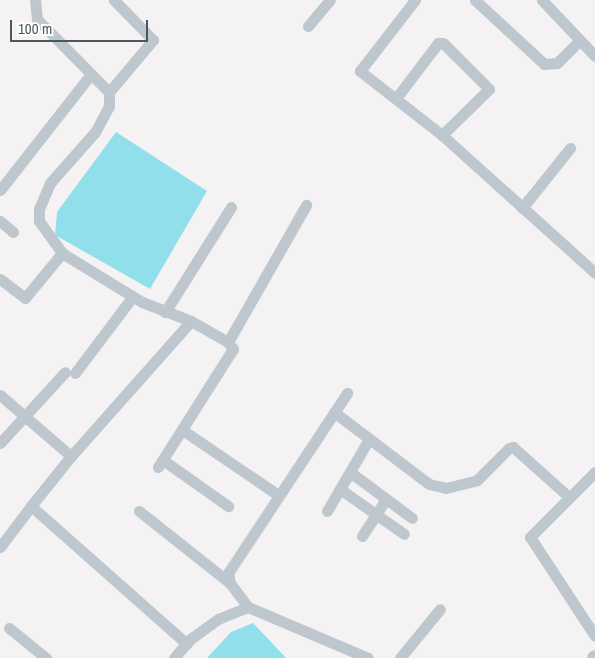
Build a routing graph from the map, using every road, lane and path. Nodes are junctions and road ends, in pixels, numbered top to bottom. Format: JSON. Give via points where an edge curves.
{"nodes":[{"id":1,"x":35,"y":0,"type":"edge"},
{"id":2,"x":114,"y":0,"type":"edge"},
{"id":3,"x":330,"y":0,"type":"edge"},
{"id":4,"x":415,"y":0,"type":"edge"},
{"id":5,"x":475,"y":0,"type":"edge"},
{"id":6,"x":542,"y":0,"type":"edge"},
{"id":7,"x":308,"y":26,"type":"dead end"},
{"id":8,"x":579,"y":41,"type":"junction"},
{"id":9,"x":595,"y":56,"type":"edge"},
{"id":10,"x":91,"y":74,"type":"junction"},
{"id":11,"x":108,"y":92,"type":"junction"},
{"id":12,"x":397,"y":97,"type":"junction"},
{"id":13,"x":442,"y":135,"type":"junction"},
{"id":14,"x":570,"y":148,"type":"dead end"},
{"id":15,"x":0,"y":190,"type":"edge"},
{"id":16,"x":306,"y":206,"type":"dead end"},
{"id":17,"x":231,"y":207,"type":"dead end"},
{"id":18,"x":522,"y":208,"type":"junction"},
{"id":19,"x":0,"y":221,"type":"edge"},
{"id":20,"x":13,"y":232,"type":"dead end"},
{"id":21,"x":62,"y":253,"type":"junction"},
{"id":22,"x":595,"y":273,"type":"edge"},
{"id":23,"x":0,"y":279,"type":"edge"},
{"id":24,"x":133,"y":296,"type":"junction"},
{"id":25,"x":165,"y":312,"type":"junction"},
{"id":26,"x":191,"y":322,"type":"junction"},
{"id":27,"x":228,"y":342,"type":"junction"},
{"id":28,"x":347,"y":392,"type":"dead end"},
{"id":29,"x":0,"y":395,"type":"edge"},
{"id":30,"x":334,"y":412,"type":"junction"},
{"id":31,"x":23,"y":416,"type":"junction"},
{"id":32,"x":184,"y":431,"type":"junction"},
{"id":33,"x":369,"y":439,"type":"junction"},
{"id":34,"x":0,"y":442,"type":"edge"},
{"id":35,"x":71,"y":456,"type":"junction"},
{"id":36,"x":350,"y":472,"type":"junction"},
{"id":37,"x":595,"y":472,"type":"edge"},
{"id":38,"x":340,"y":489,"type":"junction"},
{"id":39,"x":278,"y":495,"type":"junction"},
{"id":40,"x":386,"y":498,"type":"junction"},
{"id":41,"x":569,"y":498,"type":"junction"},
{"id":42,"x":31,"y":506,"type":"junction"},
{"id":43,"x":228,"y":506,"type":"dead end"},
{"id":44,"x":139,"y":511,"type":"dead end"},
{"id":45,"x":327,"y":511,"type":"dead end"},
{"id":46,"x":376,"y":515,"type":"junction"},
{"id":47,"x":412,"y":518,"type":"dead end"},
{"id":48,"x":404,"y":534,"type":"dead end"},
{"id":49,"x":362,"y":536,"type":"dead end"},
{"id":50,"x":0,"y":547,"type":"edge"},
{"id":51,"x":230,"y":583,"type":"junction"},
{"id":52,"x":248,"y":607,"type":"junction"},
{"id":53,"x":440,"y":609,"type":"dead end"},
{"id":54,"x":9,"y":628,"type":"dead end"},
{"id":55,"x":595,"y":636,"type":"edge"},
{"id":56,"x":186,"y":644,"type":"junction"},
{"id":57,"x":46,"y":658,"type":"edge"},
{"id":58,"x":174,"y":658,"type":"edge"},
{"id":59,"x":368,"y":658,"type":"edge"},
{"id":60,"x":400,"y":658,"type":"edge"}],
"edges":[{"from":1,"to":10,"type":"street","via":[[38,19]]},
{"from":2,"to":11,"type":"street","via":[[153,40]]},
{"from":3,"to":7,"type":"street"},
{"from":4,"to":12,"type":"street","via":[[360,71]]},
{"from":5,"to":8,"type":"street","via":[[544,64],[557,63]]},
{"from":6,"to":8,"type":"street"},
{"from":8,"to":9,"type":"street"},
{"from":10,"to":11,"type":"street"},
{"from":10,"to":15,"type":"street"},
{"from":11,"to":21,"type":"street","via":[[109,106],[95,132],[50,183],[38,209],[39,221]]},
{"from":12,"to":13,"type":"street"},
{"from":12,"to":13,"type":"street","via":[[438,43],[443,43],[489,90]]},
{"from":13,"to":18,"type":"street"},
{"from":14,"to":18,"type":"street"},
{"from":16,"to":27,"type":"street"},
{"from":17,"to":25,"type":"street"},
{"from":18,"to":22,"type":"street"},
{"from":19,"to":20,"type":"street"},
{"from":21,"to":23,"type":"street","via":[[25,298]]},
{"from":21,"to":24,"type":"street"},
{"from":24,"to":25,"type":"street"},
{"from":24,"to":31,"type":"street","via":[[70,372]]},
{"from":25,"to":26,"type":"street"},
{"from":26,"to":27,"type":"street"},
{"from":26,"to":35,"type":"street"},
{"from":27,"to":32,"type":"street","via":[[232,349]]},
{"from":28,"to":30,"type":"street"},
{"from":29,"to":31,"type":"street"},
{"from":30,"to":33,"type":"street"},
{"from":30,"to":39,"type":"street"},
{"from":31,"to":34,"type":"street"},
{"from":31,"to":35,"type":"street"},
{"from":32,"to":39,"type":"street"},
{"from":32,"to":43,"type":"street","via":[[160,464]]},
{"from":33,"to":36,"type":"street"},
{"from":33,"to":41,"type":"street","via":[[429,484],[446,488],[478,480],[513,447]]},
{"from":35,"to":42,"type":"street"},
{"from":36,"to":38,"type":"street"},
{"from":36,"to":40,"type":"street"},
{"from":37,"to":41,"type":"street"},
{"from":38,"to":45,"type":"street"},
{"from":38,"to":46,"type":"street"},
{"from":39,"to":51,"type":"street","via":[[228,573]]},
{"from":40,"to":46,"type":"street"},
{"from":40,"to":47,"type":"street"},
{"from":41,"to":55,"type":"street","via":[[530,536]]},
{"from":42,"to":50,"type":"street"},
{"from":42,"to":56,"type":"street"},
{"from":44,"to":51,"type":"street"},
{"from":46,"to":48,"type":"street"},
{"from":46,"to":49,"type":"street"},
{"from":51,"to":52,"type":"street"},
{"from":52,"to":56,"type":"street","via":[[218,619]]},
{"from":52,"to":59,"type":"street"},
{"from":53,"to":60,"type":"street"},
{"from":54,"to":57,"type":"street"},
{"from":56,"to":58,"type":"street"}]}
